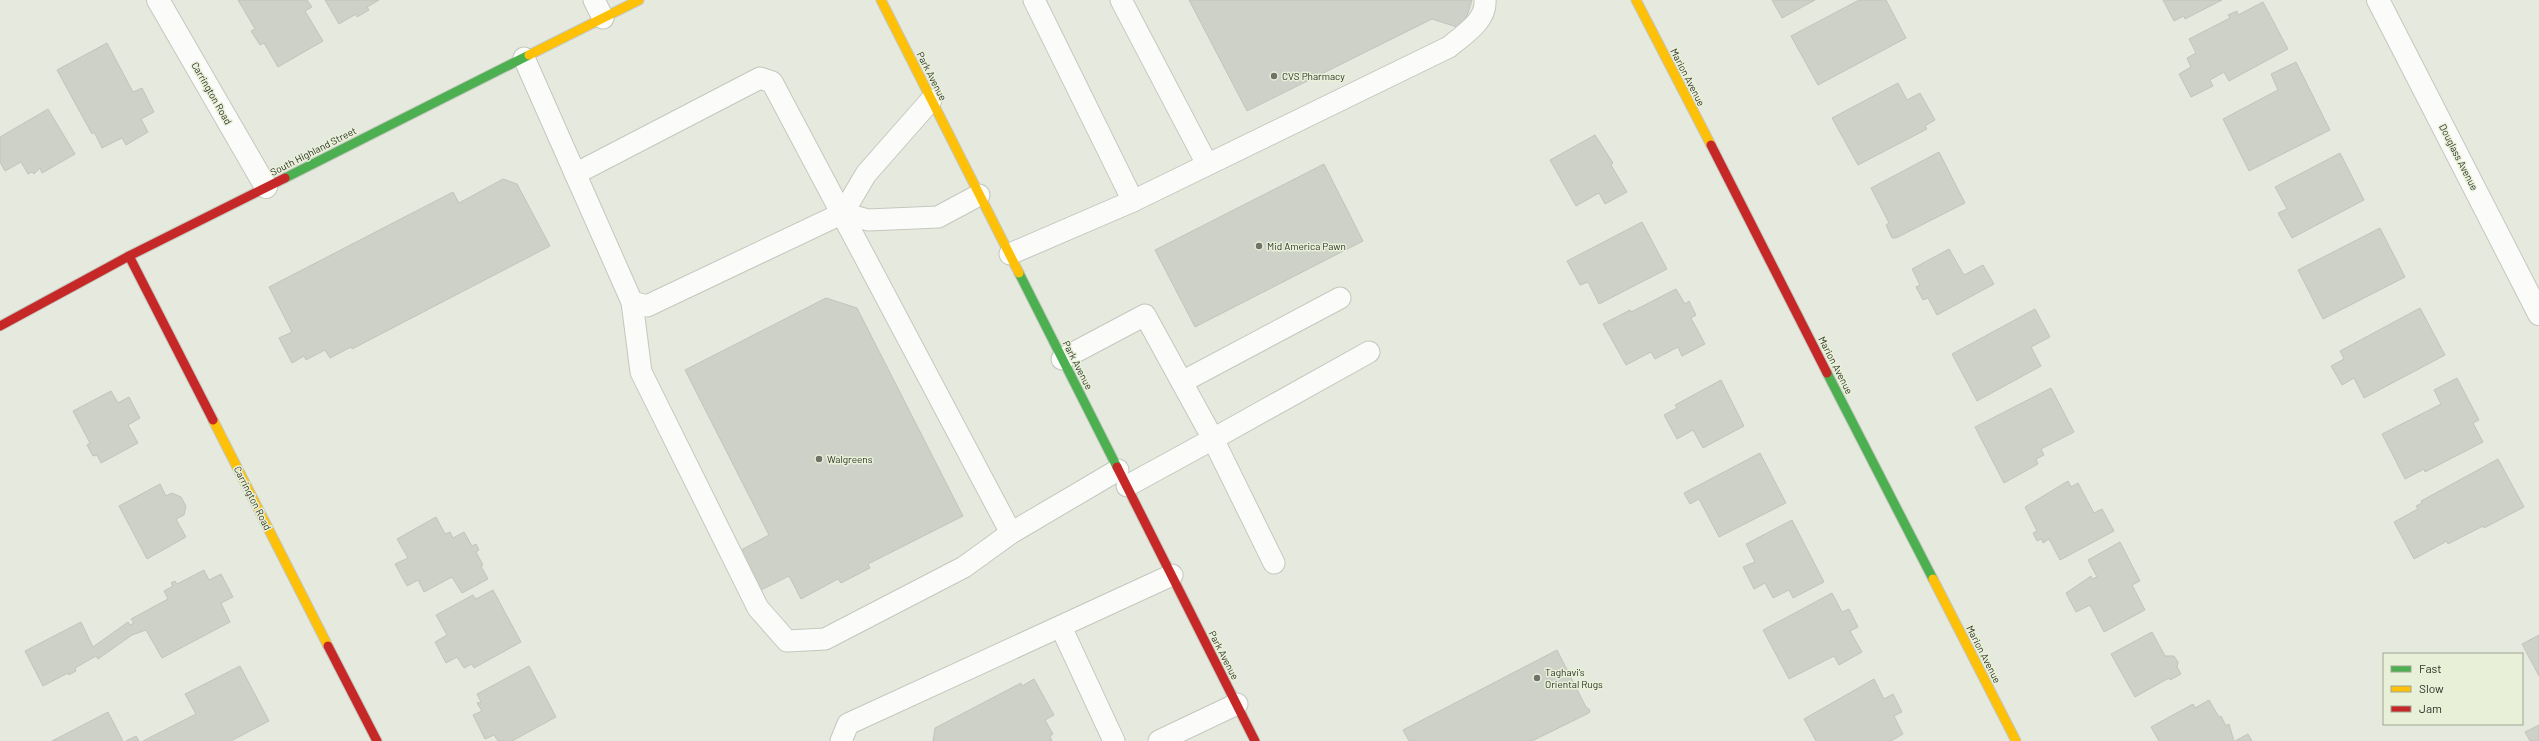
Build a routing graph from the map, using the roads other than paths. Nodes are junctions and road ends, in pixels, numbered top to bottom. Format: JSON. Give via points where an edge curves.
{"nodes":[{"id":1,"x":158,"y":0,"type":"edge"},
{"id":2,"x":639,"y":0,"type":"edge"},
{"id":3,"x":880,"y":0,"type":"edge"},
{"id":4,"x":1034,"y":0,"type":"edge"},
{"id":5,"x":1121,"y":0,"type":"edge"},
{"id":6,"x":1485,"y":0,"type":"edge"},
{"id":7,"x":1636,"y":0,"type":"edge"},
{"id":8,"x":2378,"y":0,"type":"edge"},
{"id":9,"x":598,"y":9,"type":"edge"},
{"id":10,"x":524,"y":58,"type":"junction"},
{"id":11,"x":931,"y":100,"type":"junction"},
{"id":12,"x":1207,"y":164,"type":"junction"},
{"id":13,"x":575,"y":174,"type":"junction"},
{"id":14,"x":266,"y":187,"type":"junction"},
{"id":15,"x":979,"y":195,"type":"junction"},
{"id":16,"x":1133,"y":201,"type":"junction"},
{"id":17,"x":843,"y":213,"type":"junction"},
{"id":18,"x":1010,"y":254,"type":"junction"},
{"id":19,"x":129,"y":256,"type":"junction"},
{"id":20,"x":1340,"y":298,"type":"dead end"},
{"id":21,"x":632,"y":302,"type":"junction"},
{"id":22,"x":2539,"y":314,"type":"edge"},
{"id":23,"x":0,"y":326,"type":"edge"},
{"id":24,"x":1369,"y":352,"type":"dead end"},
{"id":25,"x":1062,"y":359,"type":"junction"},
{"id":26,"x":1182,"y":382,"type":"junction"},
{"id":27,"x":1213,"y":438,"type":"junction"},
{"id":28,"x":1122,"y":478,"type":"junction"},
{"id":29,"x":1011,"y":533,"type":"junction"},
{"id":30,"x":1274,"y":563,"type":"dead end"},
{"id":31,"x":1172,"y":575,"type":"junction"},
{"id":32,"x":1061,"y":627,"type":"junction"},
{"id":33,"x":1237,"y":704,"type":"junction"},
{"id":34,"x":377,"y":741,"type":"edge"},
{"id":35,"x":841,"y":741,"type":"edge"},
{"id":36,"x":1114,"y":741,"type":"edge"},
{"id":37,"x":1159,"y":741,"type":"edge"},
{"id":38,"x":1255,"y":741,"type":"edge"},
{"id":39,"x":2016,"y":741,"type":"edge"}],
"edges":[{"from":1,"to":14,"type":"street","name":"Carrington Road"},
{"from":2,"to":9,"type":"main road","name":"South Highland Street"},
{"from":3,"to":11,"type":"main road","name":"Park Avenue"},
{"from":4,"to":16,"type":"lane"},
{"from":5,"to":12,"type":"lane"},
{"from":6,"to":12,"type":"lane","via":[[1485,6],[1474,27],[1449,47]]},
{"from":7,"to":39,"type":"main road","name":"Marion Avenue"},
{"from":8,"to":22,"type":"street","name":"Douglass Avenue"},
{"from":9,"to":10,"type":"main road","name":"South Highland Street"},
{"from":10,"to":13,"type":"lane"},
{"from":10,"to":14,"type":"main road","name":"South Highland Street"},
{"from":11,"to":15,"type":"main road","name":"Park Avenue"},
{"from":11,"to":17,"type":"lane","via":[[866,174]]},
{"from":12,"to":16,"type":"lane"},
{"from":13,"to":17,"type":"lane","via":[[760,78],[772,82]]},
{"from":13,"to":21,"type":"lane"},
{"from":14,"to":19,"type":"main road","name":"South Highland Street"},
{"from":15,"to":17,"type":"lane","via":[[938,217],[868,220]]},
{"from":15,"to":18,"type":"main road","name":"Park Avenue"},
{"from":16,"to":18,"type":"lane"},
{"from":17,"to":21,"type":"lane","via":[[647,306]]},
{"from":17,"to":29,"type":"lane"},
{"from":18,"to":25,"type":"main road","name":"Park Avenue"},
{"from":19,"to":23,"type":"main road","name":"South Highland Street"},
{"from":19,"to":34,"type":"main road","name":"Carrington Road"},
{"from":20,"to":26,"type":"lane"},
{"from":21,"to":29,"type":"lane","via":[[641,372],[758,608],[787,641],[825,639],[964,567]]},
{"from":24,"to":27,"type":"lane"},
{"from":25,"to":26,"type":"lane","via":[[1145,315]]},
{"from":25,"to":28,"type":"main road","name":"Park Avenue"},
{"from":26,"to":27,"type":"lane"},
{"from":27,"to":28,"type":"lane"},
{"from":27,"to":30,"type":"lane"},
{"from":28,"to":29,"type":"lane"},
{"from":28,"to":31,"type":"main road","name":"Park Avenue"},
{"from":31,"to":32,"type":"lane"},
{"from":31,"to":33,"type":"main road","name":"Park Avenue"},
{"from":32,"to":35,"type":"lane","via":[[848,724]]},
{"from":32,"to":36,"type":"lane"},
{"from":33,"to":37,"type":"lane"},
{"from":33,"to":38,"type":"main road","name":"Park Avenue"}]}
